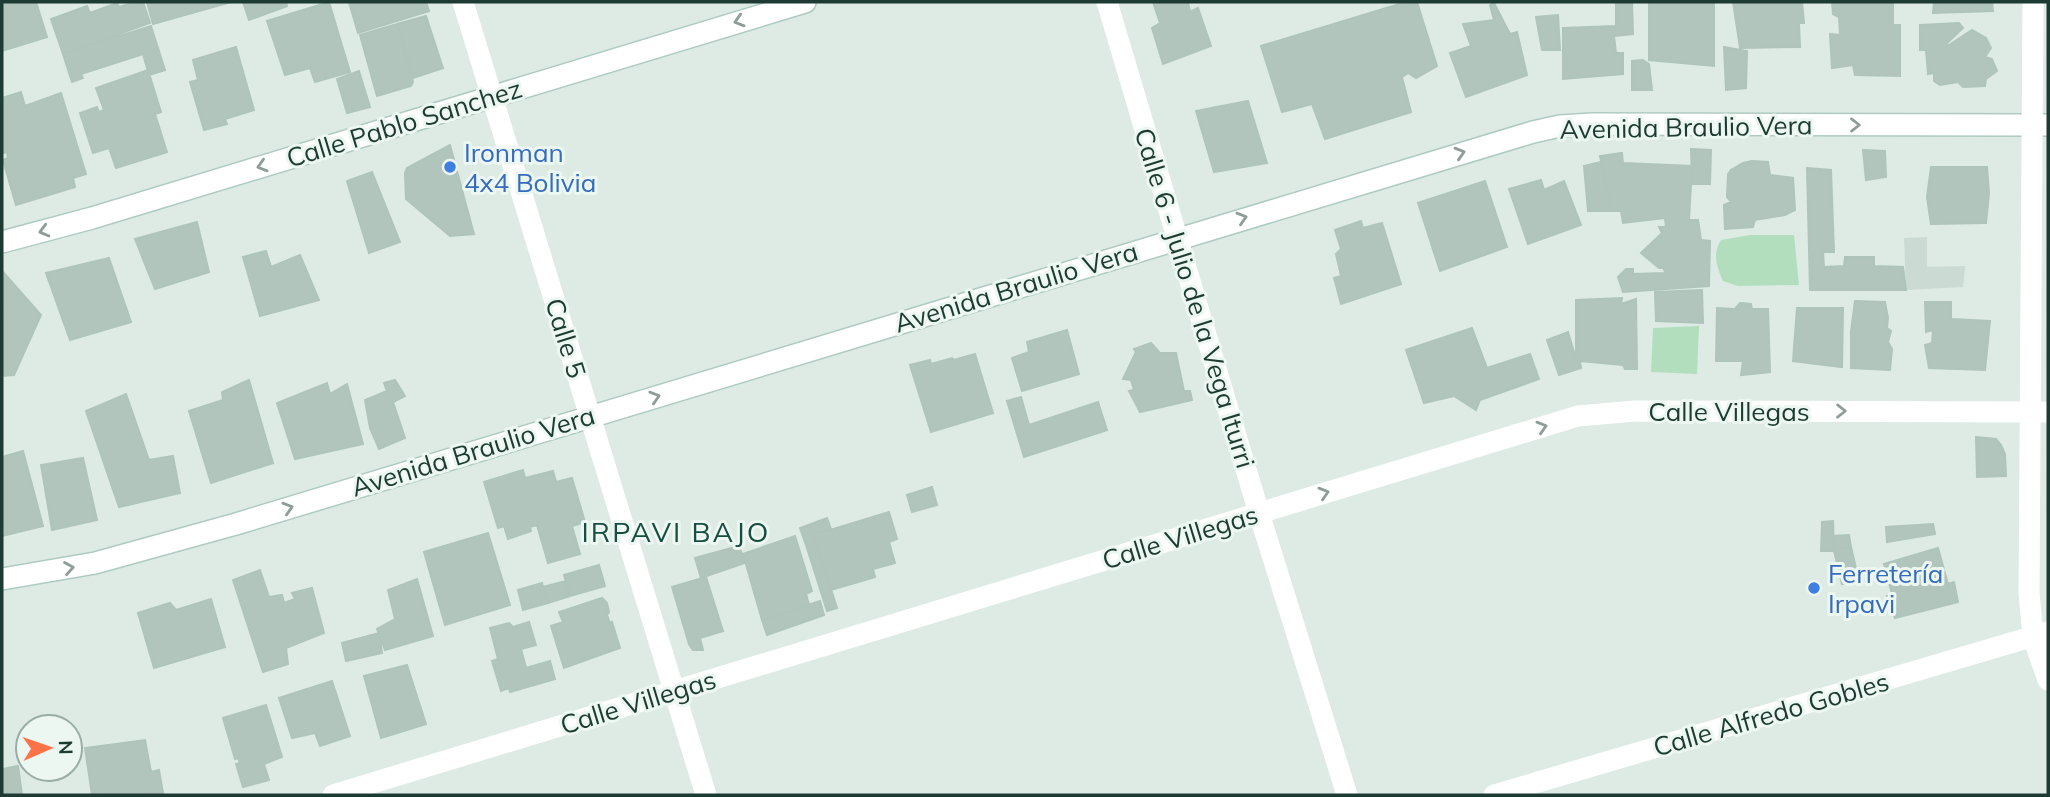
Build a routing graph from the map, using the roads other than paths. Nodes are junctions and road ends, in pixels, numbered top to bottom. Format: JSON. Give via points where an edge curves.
{"nodes":[{"id":1,"x":463,"y":2,"type":"edge"},
{"id":2,"x":805,"y":2,"type":"edge"},
{"id":3,"x":1107,"y":2,"type":"edge"},
{"id":4,"x":2033,"y":2,"type":"edge"},
{"id":5,"x":491,"y":96,"type":"junction"},
{"id":6,"x":2040,"y":125,"type":"edge"},
{"id":7,"x":1177,"y":238,"type":"junction"},
{"id":8,"x":2,"y":242,"type":"edge"},
{"id":9,"x":2039,"y":412,"type":"edge"},
{"id":10,"x":589,"y":416,"type":"junction"},
{"id":11,"x":1259,"y":513,"type":"junction"},
{"id":12,"x":2,"y":579,"type":"edge"},
{"id":13,"x":2041,"y":634,"type":"edge"},
{"id":14,"x":2048,"y":680,"type":"edge"},
{"id":15,"x":675,"y":690,"type":"junction"},
{"id":16,"x":333,"y":795,"type":"edge"},
{"id":17,"x":706,"y":795,"type":"edge"},
{"id":18,"x":1346,"y":795,"type":"edge"},
{"id":19,"x":1494,"y":795,"type":"edge"}],
"edges":[{"from":1,"to":5,"type":"street","name":"Calle 5"},
{"from":2,"to":5,"type":"street","name":"Calle Pablo Sanchez","one_way":true},
{"from":3,"to":7,"type":"street","name":"Calle 6 - Julio de la Vega Iturri"},
{"from":4,"to":6,"type":"street"},
{"from":5,"to":8,"type":"street","name":"Calle Pablo Sanchez","one_way":true},
{"from":5,"to":10,"type":"street","name":"Calle 5"},
{"from":7,"to":6,"type":"street","name":"Avenida Braulio Vera","one_way":true,"via":[[1560,126]]},
{"from":6,"to":9,"type":"street"},
{"from":10,"to":7,"type":"street","name":"Avenida Braulio Vera","one_way":true},
{"from":7,"to":11,"type":"street","name":"Calle 6 - Julio de la Vega Iturri"},
{"from":11,"to":9,"type":"street","name":"Calle Villegas","one_way":true,"via":[[1578,416],[1635,411]]},
{"from":9,"to":13,"type":"street","via":[[2029,593]]},
{"from":12,"to":10,"type":"street","name":"Avenida Braulio Vera","one_way":true,"via":[[121,556]]},
{"from":10,"to":15,"type":"street","name":"Calle 5"},
{"from":11,"to":15,"type":"street","name":"Calle Villegas"},
{"from":11,"to":18,"type":"street","name":"Calle 6 - Julio de la Vega Iturri"},
{"from":13,"to":14,"type":"street"},
{"from":13,"to":19,"type":"street","name":"Calle Alfredo Gobles"},
{"from":15,"to":16,"type":"street","name":"Calle Villegas"},
{"from":15,"to":17,"type":"street","name":"Calle 5"}]}
